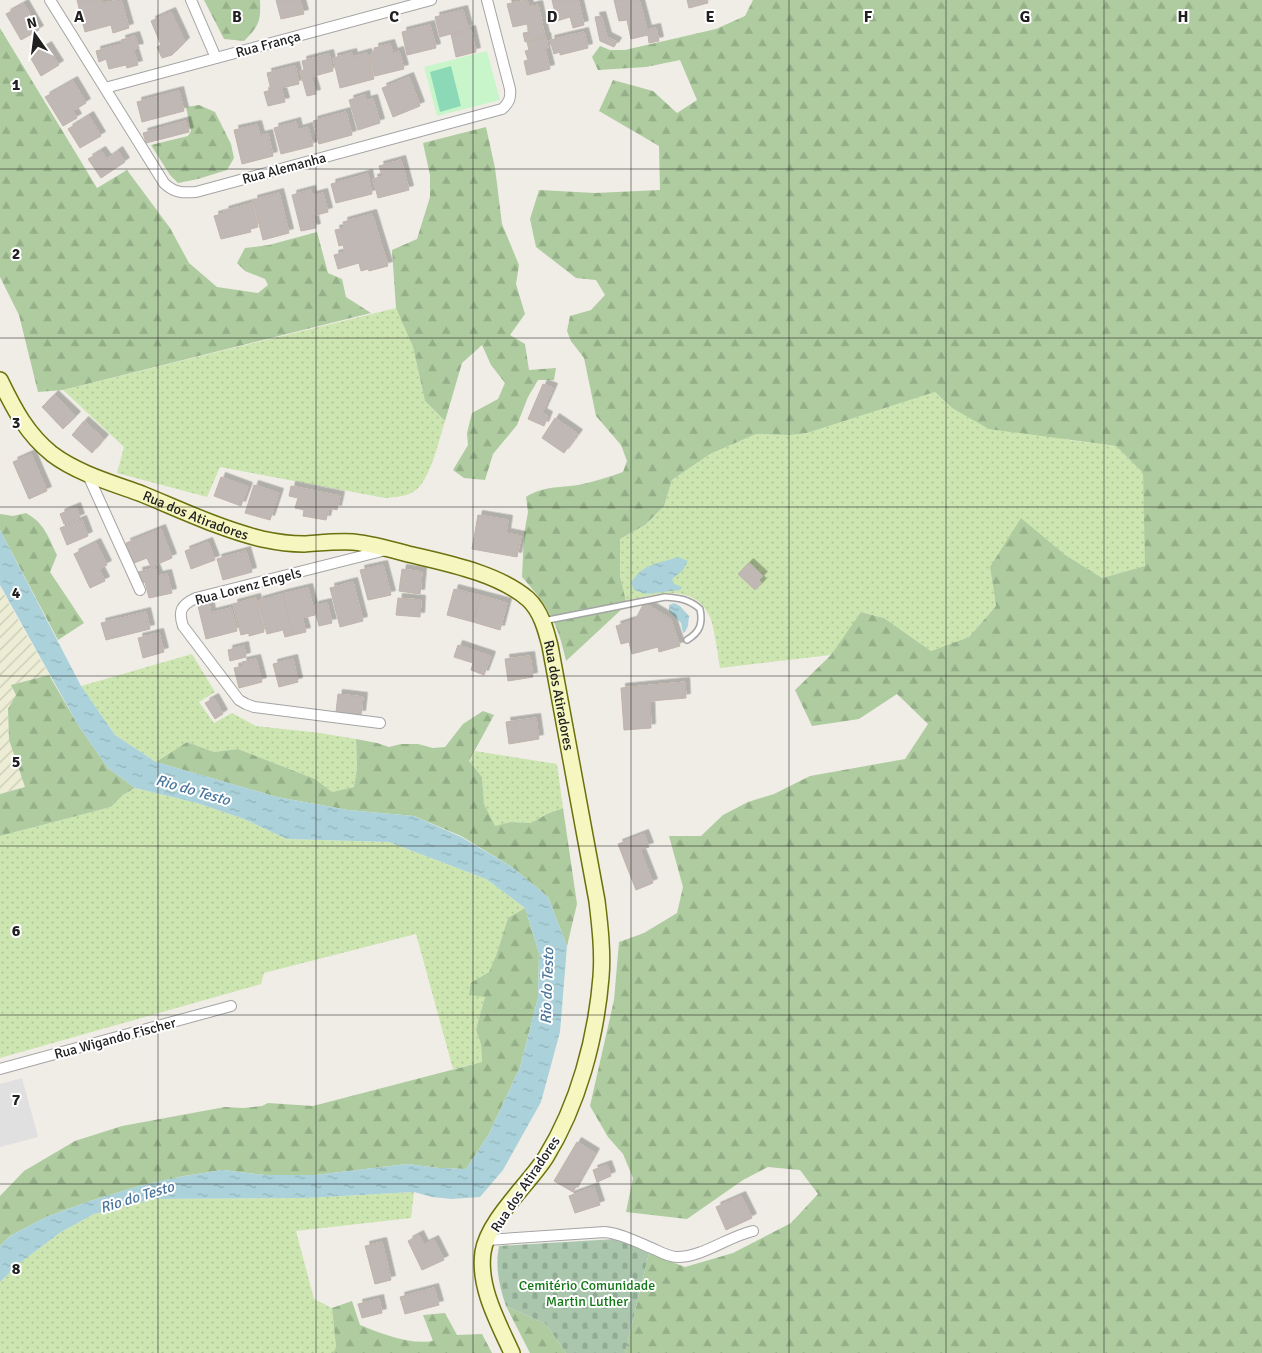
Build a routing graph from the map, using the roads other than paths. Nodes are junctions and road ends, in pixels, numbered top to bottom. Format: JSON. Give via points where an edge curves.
{"nodes":[{"id":1,"x":50,"y":0,"type":"edge"},
{"id":2,"x":190,"y":0,"type":"edge"},
{"id":3,"x":431,"y":0,"type":"edge"},
{"id":4,"x":487,"y":0,"type":"edge"},
{"id":5,"x":216,"y":58,"type":"junction"},
{"id":6,"x":105,"y":88,"type":"junction"},
{"id":7,"x":0,"y":380,"type":"edge"},
{"id":8,"x":87,"y":473,"type":"junction"},
{"id":9,"x":390,"y":549,"type":"junction"},
{"id":10,"x":140,"y":590,"type":"dead end"},
{"id":11,"x":543,"y":621,"type":"junction"},
{"id":12,"x":687,"y":640,"type":"dead end"},
{"id":13,"x":380,"y":723,"type":"dead end"},
{"id":14,"x":231,"y":1006,"type":"dead end"},
{"id":15,"x":0,"y":1069,"type":"edge"},
{"id":16,"x":753,"y":1231,"type":"dead end"},
{"id":17,"x":487,"y":1240,"type":"junction"},
{"id":18,"x":512,"y":1353,"type":"edge"}],
"edges":[{"from":1,"to":6,"type":"street","name":"Rua Alemanha"},
{"from":2,"to":5,"type":"street"},
{"from":3,"to":5,"type":"street","name":"Rua França"},
{"from":4,"to":6,"type":"street","name":"Rua Alemanha","via":[[510,88],[508,104],[502,109],[196,192],[178,192],[164,183]]},
{"from":5,"to":6,"type":"street","name":"Rua França"},
{"from":7,"to":8,"type":"street","name":"Rua dos Atiradores","via":[[13,408],[40,443],[54,455]]},
{"from":8,"to":9,"type":"street","name":"Rua dos Atiradores","via":[[262,538],[302,544],[353,542]]},
{"from":8,"to":10,"type":"street"},
{"from":9,"to":11,"type":"street","name":"Rua dos Atiradores","via":[[497,580],[529,600]]},
{"from":9,"to":13,"type":"street","name":"Rua Lorenz Engels","via":[[196,598],[182,608],[180,618],[239,700],[246,704]]},
{"from":11,"to":12,"type":"lane","via":[[665,597],[678,598],[700,608],[702,625]]},
{"from":11,"to":17,"type":"street","name":"Rua dos Atiradores","via":[[597,901],[602,976],[588,1053],[561,1129],[545,1158],[499,1218]]},
{"from":14,"to":15,"type":"street","name":"Rua Wigando Fischer"},
{"from":16,"to":17,"type":"street","via":[[738,1234],[694,1255],[676,1257],[611,1233]]},
{"from":17,"to":18,"type":"street","name":"Rua dos Atiradores","via":[[482,1266],[486,1288]]}]}
